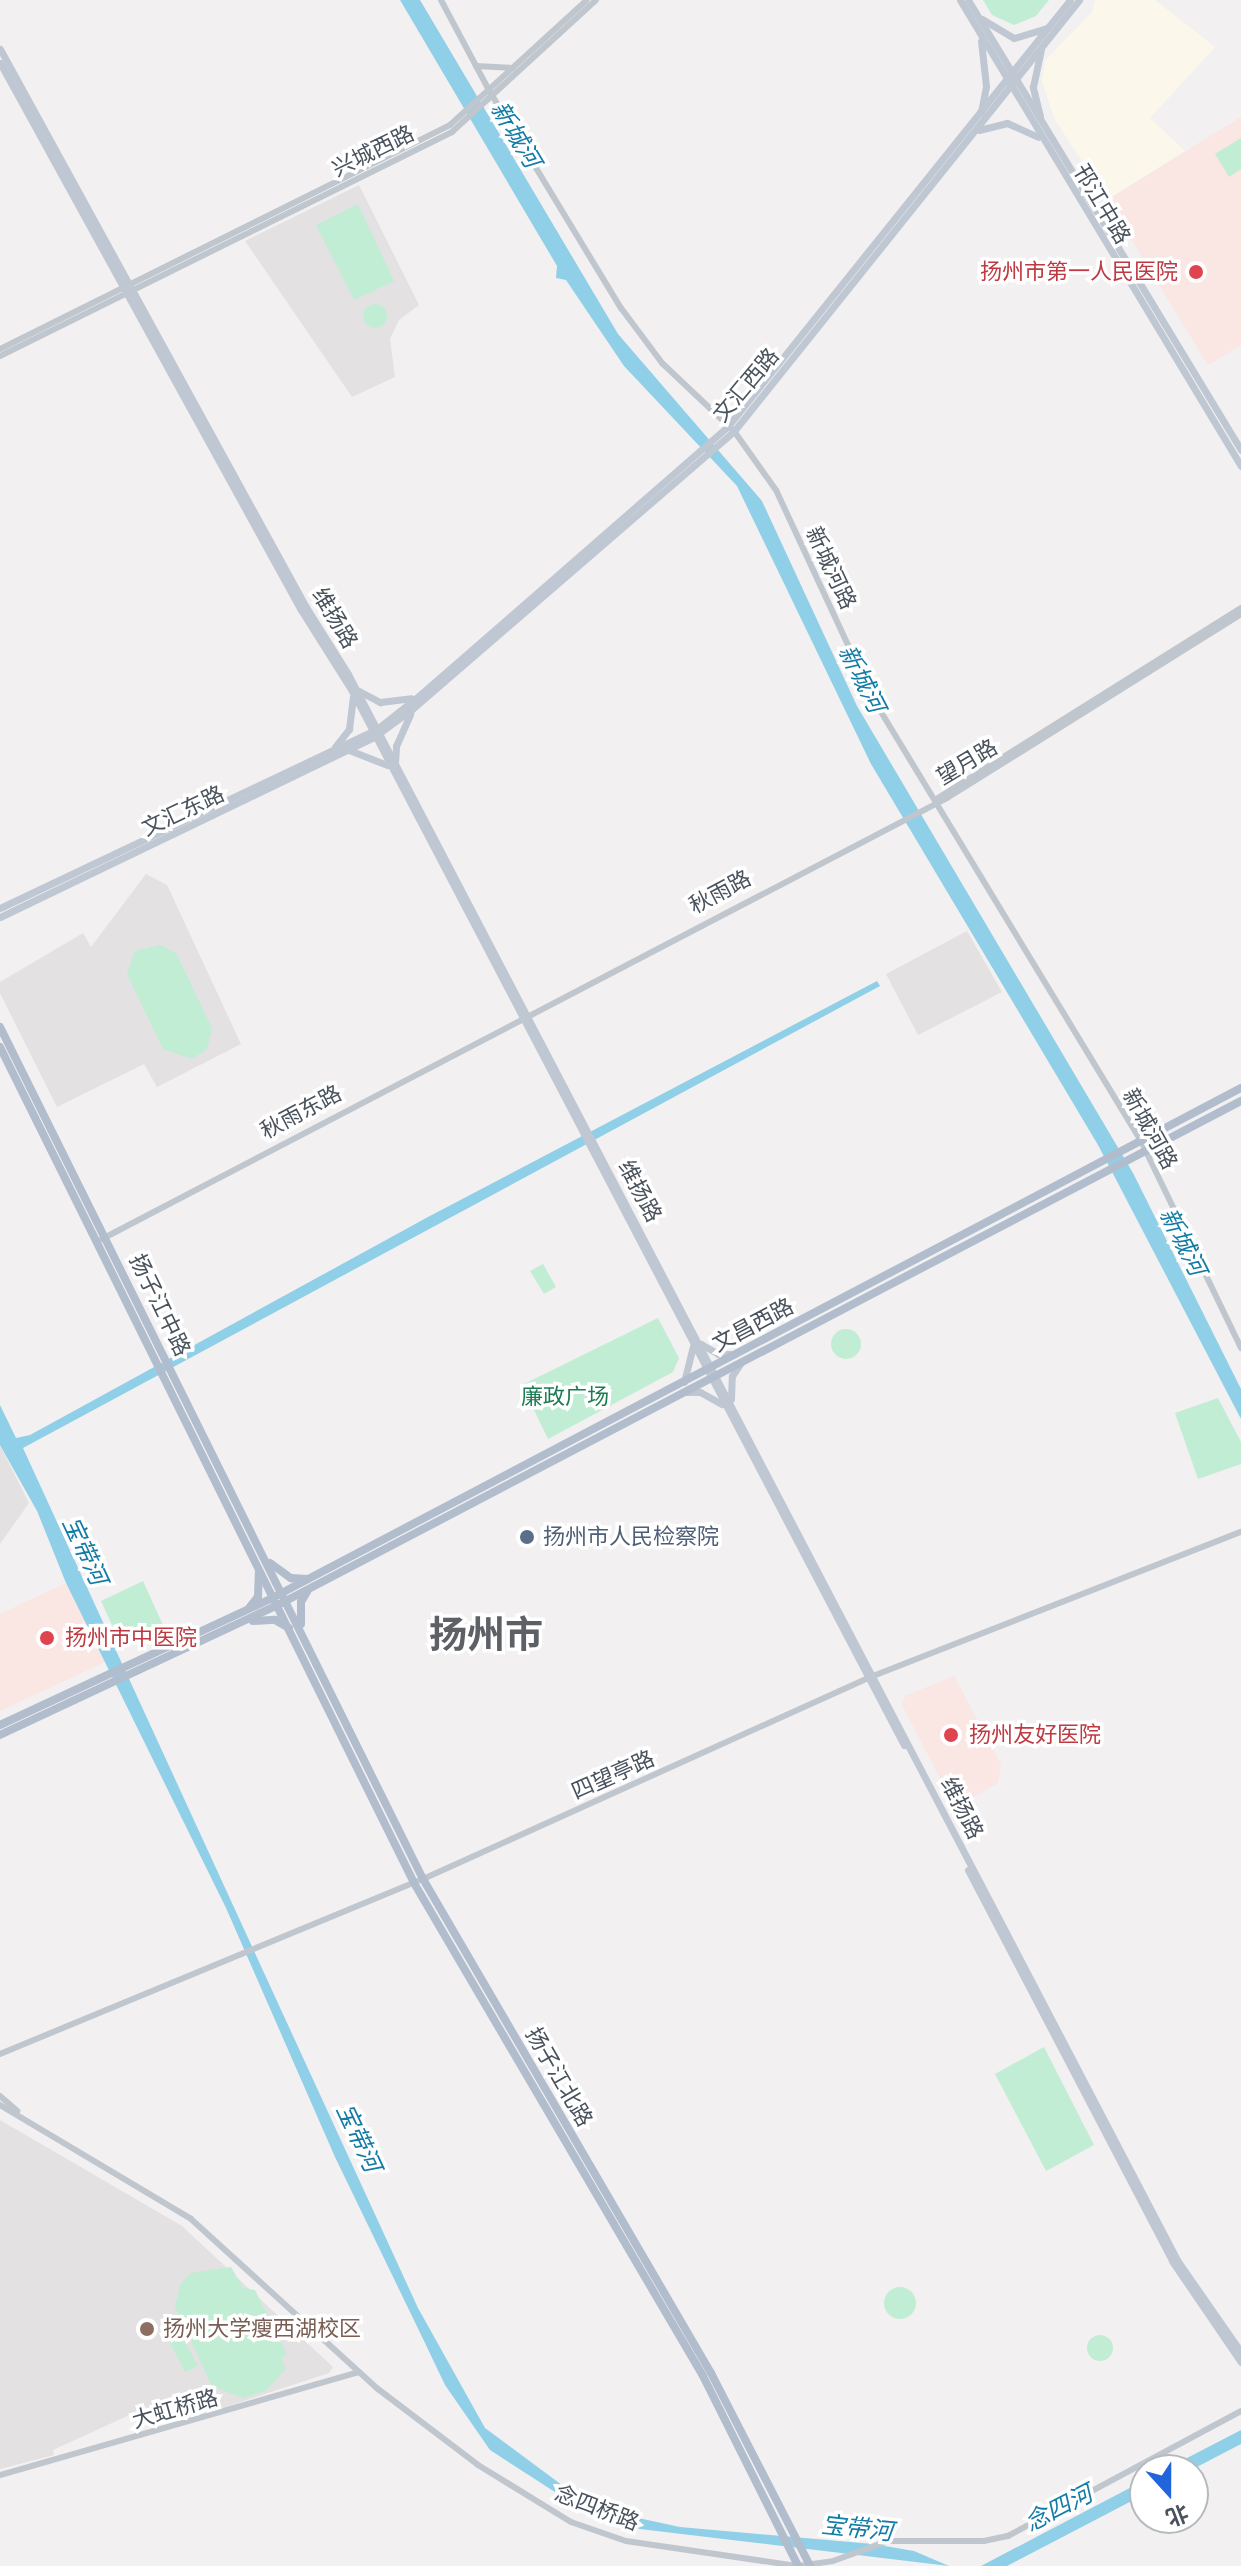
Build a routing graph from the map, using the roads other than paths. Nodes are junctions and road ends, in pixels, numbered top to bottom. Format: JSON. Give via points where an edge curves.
{"nodes":[{"id":1,"x":441,"y":0,"type":"edge"},
{"id":2,"x":587,"y":0,"type":"edge"},
{"id":3,"x":596,"y":0,"type":"edge"},
{"id":4,"x":960,"y":0,"type":"edge"},
{"id":5,"x":968,"y":0,"type":"edge"},
{"id":6,"x":1070,"y":0,"type":"edge"},
{"id":7,"x":1079,"y":0,"type":"edge"},
{"id":8,"x":978,"y":17,"type":"junction"},
{"id":9,"x":1048,"y":27,"type":"junction"},
{"id":10,"x":980,"y":35,"type":"junction"},
{"id":11,"x":1043,"y":46,"type":"junction"},
{"id":12,"x":0,"y":49,"type":"edge"},
{"id":13,"x":0,"y":63,"type":"edge"},
{"id":14,"x":476,"y":66,"type":"junction"},
{"id":15,"x":516,"y":67,"type":"junction"},
{"id":16,"x":1010,"y":81,"type":"junction"},
{"id":17,"x":492,"y":95,"type":"junction"},
{"id":18,"x":980,"y":113,"type":"junction"},
{"id":19,"x":973,"y":133,"type":"junction"},
{"id":20,"x":1044,"y":136,"type":"junction"},
{"id":21,"x":130,"y":288,"type":"junction"},
{"id":22,"x":0,"y":349,"type":"edge"},
{"id":23,"x":0,"y":356,"type":"edge"},
{"id":24,"x":731,"y":428,"type":"junction"},
{"id":25,"x":1241,"y":450,"type":"edge"},
{"id":26,"x":701,"y":454,"type":"junction"},
{"id":27,"x":1241,"y":466,"type":"edge"},
{"id":28,"x":1241,"y":611,"type":"edge"},
{"id":29,"x":354,"y":690,"type":"junction"},
{"id":30,"x":421,"y":694,"type":"junction"},
{"id":31,"x":412,"y":709,"type":"junction"},
{"id":32,"x":375,"y":733,"type":"junction"},
{"id":33,"x":349,"y":750,"type":"junction"},
{"id":34,"x":333,"y":751,"type":"junction"},
{"id":35,"x":393,"y":767,"type":"junction"},
{"id":36,"x":936,"y":801,"type":"junction"},
{"id":37,"x":0,"y":908,"type":"edge"},
{"id":38,"x":0,"y":917,"type":"edge"},
{"id":39,"x":525,"y":1017,"type":"junction"},
{"id":40,"x":0,"y":1027,"type":"edge"},
{"id":41,"x":0,"y":1047,"type":"edge"},
{"id":42,"x":1241,"y":1088,"type":"edge"},
{"id":43,"x":1241,"y":1101,"type":"edge"},
{"id":44,"x":1141,"y":1141,"type":"junction"},
{"id":45,"x":1144,"y":1151,"type":"junction"},
{"id":46,"x":107,"y":1236,"type":"junction"},
{"id":47,"x":97,"y":1241,"type":"junction"},
{"id":48,"x":697,"y":1344,"type":"junction"},
{"id":49,"x":1241,"y":1348,"type":"edge"},
{"id":50,"x":736,"y":1354,"type":"junction"},
{"id":51,"x":162,"y":1361,"type":"junction"},
{"id":52,"x":740,"y":1364,"type":"junction"},
{"id":53,"x":712,"y":1373,"type":"junction"},
{"id":54,"x":684,"y":1382,"type":"junction"},
{"id":55,"x":684,"y":1392,"type":"junction"},
{"id":56,"x":729,"y":1406,"type":"junction"},
{"id":57,"x":1241,"y":1532,"type":"edge"},
{"id":58,"x":262,"y":1561,"type":"junction"},
{"id":59,"x":308,"y":1584,"type":"junction"},
{"id":60,"x":280,"y":1599,"type":"junction"},
{"id":61,"x":249,"y":1609,"type":"junction"},
{"id":62,"x":231,"y":1627,"type":"junction"},
{"id":63,"x":289,"y":1628,"type":"junction"},
{"id":64,"x":302,"y":1633,"type":"junction"},
{"id":65,"x":129,"y":1669,"type":"junction"},
{"id":66,"x":871,"y":1677,"type":"junction"},
{"id":67,"x":110,"y":1678,"type":"junction"},
{"id":68,"x":0,"y":1725,"type":"edge"},
{"id":69,"x":0,"y":1735,"type":"edge"},
{"id":70,"x":419,"y":1881,"type":"junction"},
{"id":71,"x":0,"y":2054,"type":"edge"},
{"id":72,"x":0,"y":2096,"type":"edge"},
{"id":73,"x":0,"y":2105,"type":"edge"},
{"id":74,"x":32,"y":2124,"type":"junction"},
{"id":75,"x":1241,"y":2352,"type":"edge"},
{"id":76,"x":1241,"y":2362,"type":"edge"},
{"id":77,"x":359,"y":2372,"type":"junction"},
{"id":78,"x":1241,"y":2411,"type":"edge"},
{"id":79,"x":0,"y":2475,"type":"edge"},
{"id":80,"x":798,"y":2566,"type":"edge"},
{"id":81,"x":810,"y":2566,"type":"edge"}],
"edges":[{"from":1,"to":14,"type":"street","name":"新城河路"},
{"from":2,"to":15,"type":"street","name":"兴城西路"},
{"from":3,"to":17,"type":"street","name":"兴城西路"},
{"from":4,"to":10,"type":"main road","name":"邗江中路"},
{"from":5,"to":8,"type":"main road","name":"邗江中路"},
{"from":6,"to":9,"type":"main road","name":"文汇西路"},
{"from":7,"to":11,"type":"main road","name":"文汇西路"},
{"from":8,"to":9,"type":"main road","via":[[1014,38]]},
{"from":8,"to":16,"type":"main road","name":"邗江中路"},
{"from":9,"to":16,"type":"main road","name":"文汇西路"},
{"from":10,"to":16,"type":"main road","name":"邗江中路"},
{"from":10,"to":18,"type":"main road","via":[[986,86]]},
{"from":11,"to":16,"type":"main road","name":"文汇西路"},
{"from":11,"to":20,"type":"main road","via":[[1033,87]]},
{"from":12,"to":21,"type":"main road","name":"维扬路"},
{"from":13,"to":21,"type":"main road","name":"维扬路"},
{"from":14,"to":15,"type":"street","via":[[504,71]]},
{"from":14,"to":17,"type":"street","name":"新城河路"},
{"from":15,"to":17,"type":"street","name":"兴城西路"},
{"from":16,"to":18,"type":"main road","name":"文汇西路"},
{"from":16,"to":19,"type":"main road","name":"文汇西路"},
{"from":16,"to":20,"type":"main road","name":"邗江中路"},
{"from":17,"to":21,"type":"street","name":"兴城西路","via":[[444,136]]},
{"from":17,"to":24,"type":"street","name":"新城河路","via":[[621,308],[662,363]]},
{"from":18,"to":24,"type":"main road","name":"文汇西路"},
{"from":19,"to":20,"type":"main road","via":[[1007,123]]},
{"from":19,"to":24,"type":"main road","name":"文汇西路"},
{"from":20,"to":25,"type":"main road","name":"邗江中路"},
{"from":20,"to":27,"type":"main road","name":"邗江中路"},
{"from":21,"to":22,"type":"street"},
{"from":21,"to":23,"type":"street"},
{"from":21,"to":29,"type":"main road","name":"维扬路","via":[[301,610]]},
{"from":24,"to":26,"type":"main road","name":"文汇西路"},
{"from":24,"to":36,"type":"street","name":"新城河路","via":[[776,490],[872,697]]},
{"from":26,"to":30,"type":"main road","name":"文汇西路"},
{"from":26,"to":31,"type":"main road","name":"文汇西路"},
{"from":28,"to":36,"type":"street","name":"望月路"},
{"from":29,"to":30,"type":"main road","via":[[380,702],[401,702]]},
{"from":29,"to":32,"type":"main road","name":"维扬路"},
{"from":29,"to":34,"type":"main road","via":[[349,729]]},
{"from":30,"to":32,"type":"main road","name":"文汇西路"},
{"from":31,"to":32,"type":"main road","name":"文汇西路"},
{"from":31,"to":35,"type":"main road","via":[[398,738]]},
{"from":32,"to":33,"type":"main road","name":"文汇东路"},
{"from":32,"to":34,"type":"main road","name":"文汇东路"},
{"from":32,"to":35,"type":"main road","name":"维扬路"},
{"from":33,"to":35,"type":"main road"},
{"from":33,"to":38,"type":"main road","name":"文汇东路"},
{"from":34,"to":37,"type":"main road","name":"文汇东路"},
{"from":35,"to":39,"type":"main road","name":"维扬路"},
{"from":36,"to":39,"type":"street","name":"秋雨路"},
{"from":36,"to":44,"type":"street","name":"新城河路"},
{"from":39,"to":46,"type":"street","name":"秋雨东路"},
{"from":39,"to":48,"type":"main road","name":"维扬路"},
{"from":40,"to":46,"type":"main road","name":"扬子江中路"},
{"from":41,"to":47,"type":"main road","name":"扬子江中路"},
{"from":42,"to":44,"type":"main road","name":"文昌西路"},
{"from":43,"to":45,"type":"main road","name":"文昌西路"},
{"from":44,"to":45,"type":"street","name":"新城河路"},
{"from":44,"to":50,"type":"main road","name":"文昌西路"},
{"from":45,"to":49,"type":"street","name":"新城河路"},
{"from":45,"to":52,"type":"main road","name":"文昌西路"},
{"from":46,"to":47,"type":"street","name":"秋雨东路"},
{"from":46,"to":51,"type":"main road","name":"扬子江中路"},
{"from":47,"to":51,"type":"main road","name":"扬子江中路"},
{"from":48,"to":50,"type":"main road","via":[[718,1354]]},
{"from":48,"to":53,"type":"main road","name":"维扬路"},
{"from":48,"to":54,"type":"main road"},
{"from":50,"to":53,"type":"main road","name":"文昌西路"},
{"from":51,"to":58,"type":"main road","name":"扬子江中路"},
{"from":52,"to":53,"type":"main road","name":"文昌西路"},
{"from":52,"to":56,"type":"main road"},
{"from":53,"to":54,"type":"main road","name":"文昌西路"},
{"from":53,"to":55,"type":"main road","name":"文昌西路"},
{"from":53,"to":56,"type":"main road","name":"维扬路"},
{"from":54,"to":59,"type":"main road","name":"文昌西路"},
{"from":55,"to":56,"type":"main road","via":[[711,1395]]},
{"from":55,"to":59,"type":"main road","name":"文昌西路"},
{"from":56,"to":66,"type":"main road","name":"维扬路"},
{"from":57,"to":66,"type":"street","name":"四望亭路"},
{"from":58,"to":59,"type":"main road"},
{"from":58,"to":60,"type":"main road","name":"扬子江中路"},
{"from":58,"to":61,"type":"main road","via":[[261,1585]]},
{"from":59,"to":60,"type":"main road","name":"文昌西路"},
{"from":59,"to":64,"type":"main road","via":[[301,1602]]},
{"from":60,"to":61,"type":"main road"},
{"from":60,"to":62,"type":"main road"},
{"from":60,"to":63,"type":"main road","name":"扬子江北路"},
{"from":60,"to":64,"type":"main road","name":"扬子江北路"},
{"from":61,"to":65,"type":"main road"},
{"from":62,"to":63,"type":"main road","via":[[263,1618]]},
{"from":62,"to":65,"type":"main road"},
{"from":63,"to":70,"type":"main road","name":"扬子江北路"},
{"from":64,"to":70,"type":"main road","name":"扬子江北路"},
{"from":65,"to":67,"type":"main road"},
{"from":66,"to":70,"type":"street","name":"四望亭路"},
{"from":66,"to":75,"type":"main road","name":"维扬路","via":[[1177,2260]]},
{"from":66,"to":76,"type":"main road","name":"维扬路","via":[[1172,2261]]},
{"from":67,"to":68,"type":"main road"},
{"from":67,"to":69,"type":"main road"},
{"from":70,"to":71,"type":"street","name":"四望亭路"},
{"from":70,"to":80,"type":"main road","name":"扬子江北路","via":[[703,2376]]},
{"from":70,"to":81,"type":"main road","name":"扬子江北路","via":[[711,2373]]},
{"from":72,"to":74,"type":"street","name":"念四桥路"},
{"from":73,"to":74,"type":"street","name":"念四桥路"},
{"from":74,"to":77,"type":"street","name":"念四桥路","via":[[191,2219]]},
{"from":77,"to":79,"type":"street","name":"大虹桥路"},
{"from":77,"to":80,"type":"street","name":"念四桥路","via":[[478,2465],[571,2522],[626,2541]]},
{"from":78,"to":81,"type":"street","name":"念四桥路","via":[[1008,2536],[960,2543],[888,2541]]},
{"from":80,"to":81,"type":"street","name":"念四桥路"}]}
